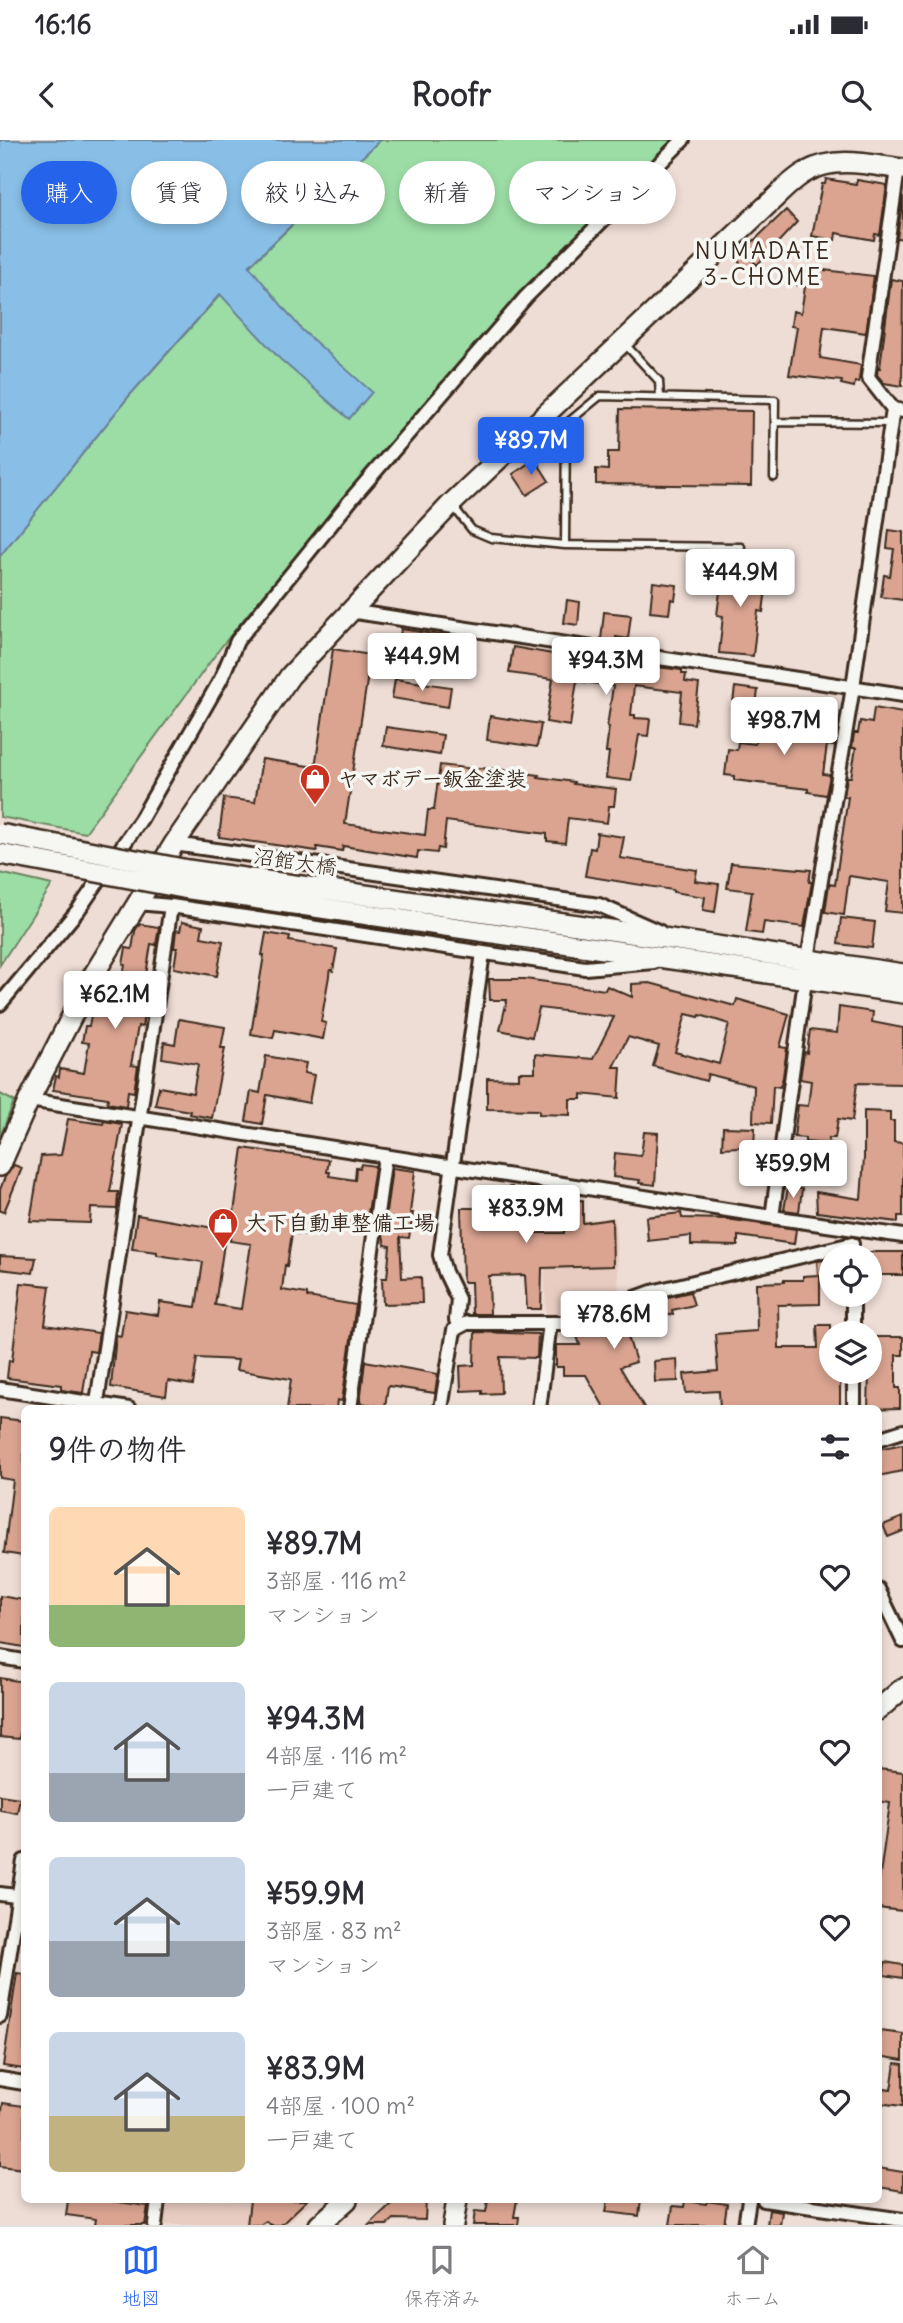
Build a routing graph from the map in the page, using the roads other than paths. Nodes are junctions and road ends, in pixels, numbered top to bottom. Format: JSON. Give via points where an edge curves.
{"nodes":[{"id":1,"x":683,"y":140,"type":"edge"},
{"id":2,"x":900,"y":169,"type":"edge"},
{"id":3,"x":622,"y":341,"type":"junction"},
{"id":4,"x":660,"y":397,"type":"junction"},
{"id":5,"x":898,"y":410,"type":"edge"},
{"id":6,"x":775,"y":422,"type":"junction"},
{"id":7,"x":891,"y":423,"type":"junction"},
{"id":8,"x":774,"y":477,"type":"dead end"},
{"id":9,"x":451,"y":503,"type":"junction"},
{"id":10,"x":565,"y":545,"type":"junction"},
{"id":11,"x":741,"y":547,"type":"dead end"},
{"id":12,"x":349,"y":611,"type":"junction"},
{"id":13,"x":853,"y":687,"type":"junction"},
{"id":14,"x":903,"y":695,"type":"edge"},
{"id":15,"x":0,"y":834,"type":"edge"},
{"id":16,"x":174,"y":844,"type":"junction"},
{"id":17,"x":0,"y":853,"type":"edge"},
{"id":18,"x":137,"y":903,"type":"junction"},
{"id":19,"x":171,"y":906,"type":"junction"},
{"id":20,"x":584,"y":936,"type":"junction"},
{"id":21,"x":678,"y":950,"type":"junction"},
{"id":22,"x":483,"y":953,"type":"junction"},
{"id":23,"x":807,"y":969,"type":"junction"},
{"id":24,"x":903,"y":974,"type":"edge"},
{"id":25,"x":903,"y":993,"type":"edge"},
{"id":26,"x":0,"y":1004,"type":"edge"},
{"id":27,"x":29,"y":1100,"type":"junction"},
{"id":28,"x":140,"y":1119,"type":"junction"},
{"id":29,"x":385,"y":1156,"type":"junction"},
{"id":30,"x":0,"y":1166,"type":"edge"},
{"id":31,"x":452,"y":1167,"type":"junction"},
{"id":32,"x":772,"y":1217,"type":"junction"},
{"id":33,"x":853,"y":1229,"type":"junction"},
{"id":34,"x":903,"y":1236,"type":"edge"},
{"id":35,"x":852,"y":1244,"type":"edge"},
{"id":36,"x":819,"y":1257,"type":"edge"},
{"id":37,"x":551,"y":1323,"type":"junction"},
{"id":38,"x":459,"y":1327,"type":"junction"},
{"id":39,"x":854,"y":1384,"type":"edge"},
{"id":40,"x":0,"y":1389,"type":"edge"},
{"id":41,"x":91,"y":1405,"type":"edge"},
{"id":42,"x":97,"y":1405,"type":"edge"},
{"id":43,"x":351,"y":1405,"type":"edge"},
{"id":44,"x":443,"y":1405,"type":"edge"},
{"id":45,"x":540,"y":1405,"type":"edge"},
{"id":46,"x":854,"y":1405,"type":"edge"},
{"id":47,"x":903,"y":1431,"type":"edge"},
{"id":48,"x":882,"y":1437,"type":"edge"},
{"id":49,"x":882,"y":1597,"type":"edge"},
{"id":50,"x":903,"y":1641,"type":"edge"},
{"id":51,"x":0,"y":1657,"type":"edge"},
{"id":52,"x":21,"y":1660,"type":"edge"},
{"id":53,"x":903,"y":1688,"type":"edge"},
{"id":54,"x":882,"y":1706,"type":"edge"},
{"id":55,"x":0,"y":1894,"type":"edge"},
{"id":56,"x":21,"y":1897,"type":"edge"},
{"id":57,"x":21,"y":1902,"type":"edge"},
{"id":58,"x":0,"y":2016,"type":"edge"},
{"id":59,"x":0,"y":2080,"type":"edge"},
{"id":60,"x":21,"y":2083,"type":"edge"},
{"id":61,"x":158,"y":2203,"type":"edge"},
{"id":62,"x":344,"y":2203,"type":"edge"},
{"id":63,"x":457,"y":2203,"type":"edge"},
{"id":64,"x":749,"y":2203,"type":"edge"},
{"id":65,"x":785,"y":2203,"type":"edge"},
{"id":66,"x":903,"y":2220,"type":"edge"},
{"id":67,"x":155,"y":2225,"type":"edge"},
{"id":68,"x":319,"y":2225,"type":"edge"},
{"id":69,"x":453,"y":2225,"type":"edge"},
{"id":70,"x":745,"y":2225,"type":"edge"}],
"edges":[{"from":1,"to":26,"type":"street","via":[[526,297],[354,496],[237,641],[141,819],[79,909]]},
{"from":2,"to":3,"type":"street","via":[[850,162],[827,163],[805,172]]},
{"from":2,"to":5,"type":"street","via":[[868,377]]},
{"from":3,"to":4,"type":"lane","via":[[659,381]]},
{"from":3,"to":9,"type":"street"},
{"from":4,"to":6,"type":"lane","via":[[775,400]]},
{"from":4,"to":10,"type":"lane","via":[[600,396],[566,424]]},
{"from":5,"to":7,"type":"street"},
{"from":6,"to":7,"type":"lane"},
{"from":6,"to":8,"type":"lane"},
{"from":7,"to":13,"type":"street"},
{"from":9,"to":10,"type":"lane","via":[[472,530],[491,538]]},
{"from":9,"to":12,"type":"street"},
{"from":10,"to":11,"type":"lane"},
{"from":12,"to":13,"type":"street"},
{"from":12,"to":16,"type":"street","via":[[290,676]]},
{"from":13,"to":14,"type":"street"},
{"from":13,"to":23,"type":"street"},
{"from":15,"to":20,"type":"street","name":"沼館大橋","bridge":true},
{"from":16,"to":18,"type":"street"},
{"from":16,"to":21,"type":"street","via":[[600,905]]},
{"from":17,"to":20,"type":"street","name":"沼館大橋","bridge":true,"via":[[183,888]]},
{"from":18,"to":19,"type":"street"},
{"from":18,"to":27,"type":"street","via":[[91,979]]},
{"from":19,"to":22,"type":"street"},
{"from":19,"to":28,"type":"street"},
{"from":20,"to":21,"type":"street"},
{"from":21,"to":22,"type":"street","via":[[585,968]]},
{"from":21,"to":23,"type":"street"},
{"from":22,"to":31,"type":"street"},
{"from":23,"to":24,"type":"street"},
{"from":23,"to":25,"type":"street"},
{"from":23,"to":32,"type":"street"},
{"from":27,"to":28,"type":"street"},
{"from":27,"to":30,"type":"street"},
{"from":28,"to":29,"type":"street"},
{"from":28,"to":42,"type":"street"},
{"from":29,"to":31,"type":"street"},
{"from":29,"to":43,"type":"street"},
{"from":31,"to":32,"type":"street"},
{"from":31,"to":38,"type":"street","via":[[440,1255],[458,1299]]},
{"from":32,"to":33,"type":"street"},
{"from":33,"to":34,"type":"street"},
{"from":33,"to":35,"type":"street"},
{"from":36,"to":37,"type":"street","via":[[652,1292],[569,1323]]},
{"from":37,"to":38,"type":"street","via":[[467,1323]]},
{"from":37,"to":45,"type":"street"},
{"from":38,"to":44,"type":"street","via":[[454,1330]]},
{"from":39,"to":46,"type":"street"},
{"from":40,"to":41,"type":"street"},
{"from":47,"to":48,"type":"street"},
{"from":49,"to":50,"type":"street"},
{"from":51,"to":52,"type":"street"},
{"from":53,"to":54,"type":"street"},
{"from":55,"to":56,"type":"street"},
{"from":57,"to":58,"type":"street"},
{"from":59,"to":60,"type":"street"},
{"from":61,"to":67,"type":"street"},
{"from":62,"to":68,"type":"street"},
{"from":63,"to":69,"type":"street"},
{"from":64,"to":70,"type":"street"},
{"from":65,"to":66,"type":"street"}]}
